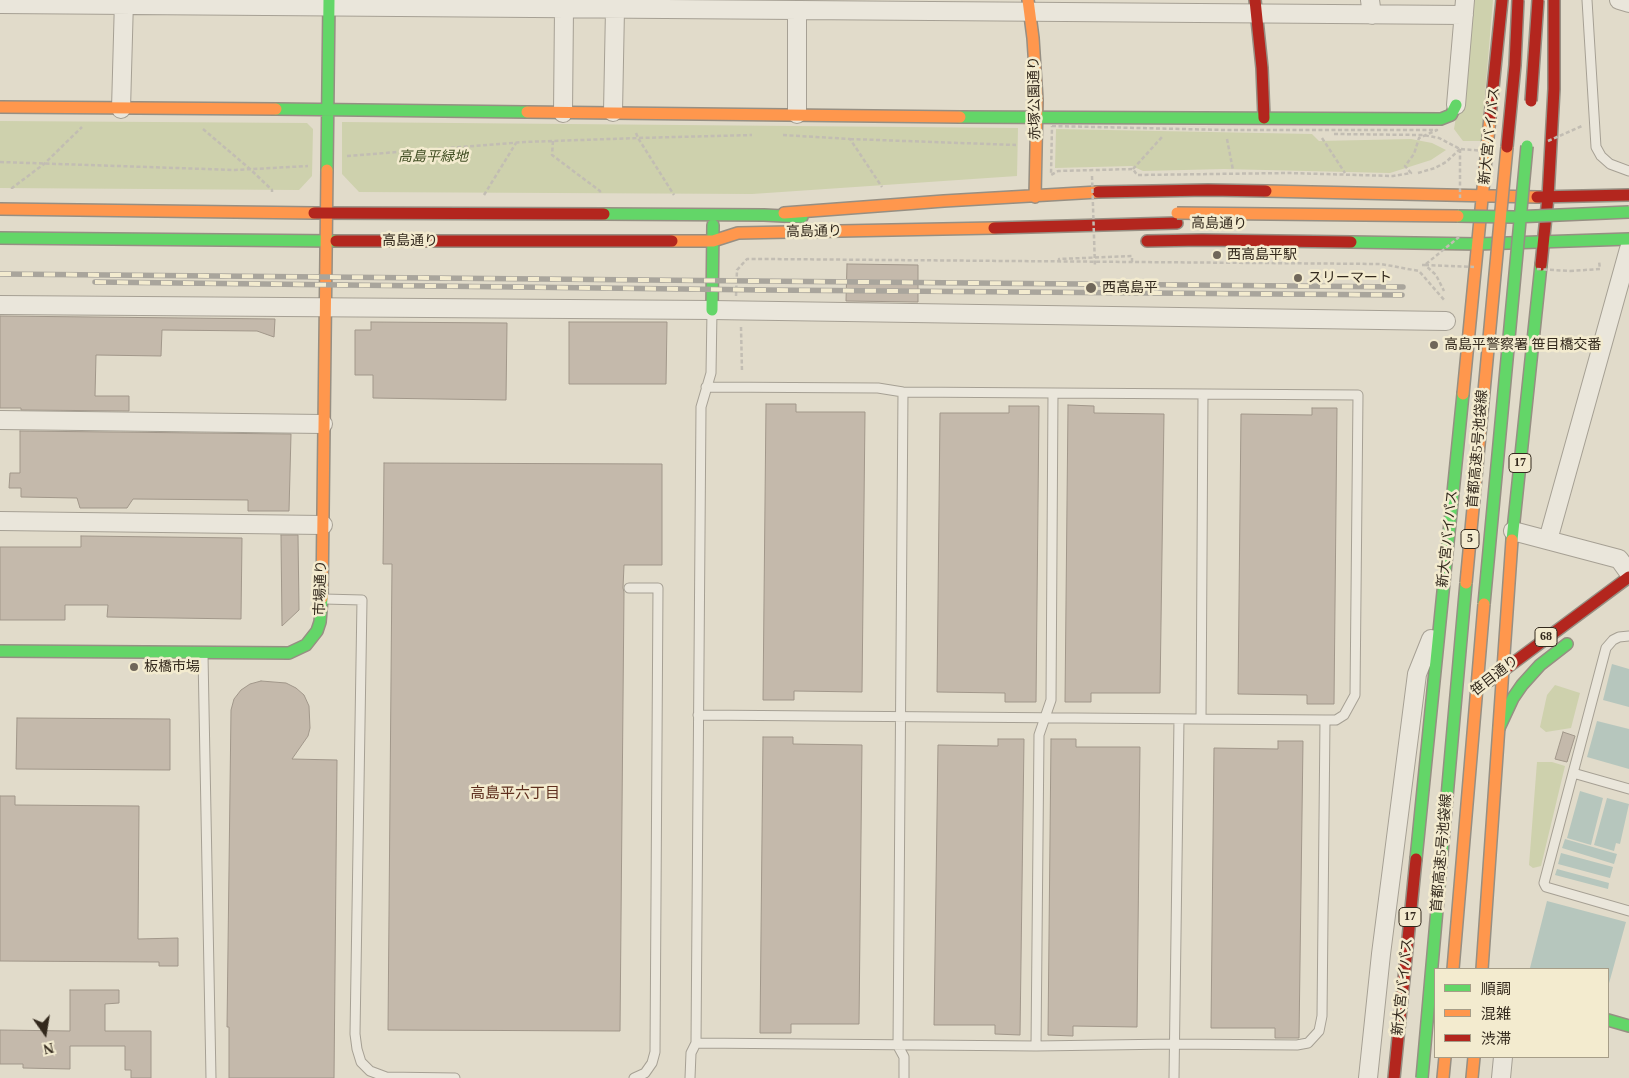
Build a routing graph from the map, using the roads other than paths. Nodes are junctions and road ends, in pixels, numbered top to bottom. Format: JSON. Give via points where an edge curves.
{"nodes":[{"id":1,"x":1502,"y":0,"type":"edge"},
{"id":2,"x":1518,"y":0,"type":"edge"},
{"id":3,"x":1538,"y":0,"type":"edge"},
{"id":4,"x":1554,"y":0,"type":"edge"},
{"id":5,"x":1587,"y":0,"type":"edge"},
{"id":6,"x":1619,"y":0,"type":"edge"},
{"id":7,"x":124,"y":2,"type":"edge"},
{"id":8,"x":1629,"y":3,"type":"edge"},
{"id":9,"x":0,"y":4,"type":"edge"},
{"id":10,"x":329,"y":4,"type":"edge"},
{"id":11,"x":429,"y":4,"type":"edge"},
{"id":12,"x":672,"y":5,"type":"edge"},
{"id":13,"x":919,"y":6,"type":"edge"},
{"id":14,"x":1029,"y":6,"type":"edge"},
{"id":15,"x":1142,"y":6,"type":"edge"},
{"id":16,"x":1256,"y":6,"type":"edge"},
{"id":17,"x":1371,"y":7,"type":"edge"},
{"id":18,"x":1464,"y":8,"type":"edge"},
{"id":19,"x":564,"y":9,"type":"junction"},
{"id":20,"x":615,"y":10,"type":"junction"},
{"id":21,"x":797,"y":11,"type":"junction"},
{"id":22,"x":1456,"y":105,"type":"joint"},
{"id":23,"x":0,"y":108,"type":"edge"},
{"id":24,"x":121,"y":109,"type":"junction"},
{"id":25,"x":328,"y":111,"type":"junction"},
{"id":26,"x":563,"y":112,"type":"junction"},
{"id":27,"x":613,"y":112,"type":"junction"},
{"id":28,"x":1530,"y":112,"type":"dead end"},
{"id":29,"x":797,"y":114,"type":"junction"},
{"id":30,"x":1037,"y":117,"type":"junction"},
{"id":31,"x":1264,"y":118,"type":"junction"},
{"id":32,"x":1528,"y":131,"type":"dead end"},
{"id":33,"x":1629,"y":171,"type":"edge"},
{"id":34,"x":1629,"y":195,"type":"edge"},
{"id":35,"x":1484,"y":196,"type":"junction"},
{"id":36,"x":1035,"y":197,"type":"junction"},
{"id":37,"x":1548,"y":197,"type":"junction"},
{"id":38,"x":0,"y":209,"type":"edge"},
{"id":39,"x":1629,"y":212,"type":"edge"},
{"id":40,"x":325,"y":213,"type":"junction"},
{"id":41,"x":713,"y":215,"type":"junction"},
{"id":42,"x":764,"y":215,"type":"junction"},
{"id":43,"x":1177,"y":218,"type":"junction"},
{"id":44,"x":1629,"y":223,"type":"edge"},
{"id":45,"x":0,"y":238,"type":"edge"},
{"id":46,"x":1629,"y":239,"type":"edge"},
{"id":47,"x":325,"y":241,"type":"junction"},
{"id":48,"x":713,"y":241,"type":"junction"},
{"id":49,"x":1134,"y":242,"type":"dead end"},
{"id":50,"x":1543,"y":243,"type":"junction"},
{"id":51,"x":1478,"y":244,"type":"junction"},
{"id":52,"x":738,"y":247,"type":"dead end"},
{"id":53,"x":1629,"y":249,"type":"edge"},
{"id":54,"x":1625,"y":280,"type":"edge"},
{"id":55,"x":0,"y":305,"type":"edge"},
{"id":56,"x":325,"y":308,"type":"junction"},
{"id":57,"x":712,"y":310,"type":"junction"},
{"id":58,"x":1446,"y":321,"type":"dead end"},
{"id":59,"x":706,"y":387,"type":"junction"},
{"id":60,"x":903,"y":392,"type":"junction"},
{"id":61,"x":1053,"y":394,"type":"junction"},
{"id":62,"x":1203,"y":394,"type":"junction"},
{"id":63,"x":0,"y":420,"type":"edge"},
{"id":64,"x":323,"y":424,"type":"junction"},
{"id":65,"x":0,"y":521,"type":"edge"},
{"id":66,"x":322,"y":525,"type":"junction"},
{"id":67,"x":1513,"y":531,"type":"junction"},
{"id":68,"x":1548,"y":540,"type":"junction"},
{"id":69,"x":1629,"y":575,"type":"edge"},
{"id":70,"x":629,"y":588,"type":"dead end"},
{"id":71,"x":322,"y":599,"type":"junction"},
{"id":72,"x":1440,"y":614,"type":"junction"},
{"id":73,"x":1629,"y":636,"type":"edge"},
{"id":74,"x":1573,"y":640,"type":"dead end"},
{"id":75,"x":0,"y":650,"type":"edge"},
{"id":76,"x":203,"y":652,"type":"junction"},
{"id":77,"x":1502,"y":670,"type":"junction"},
{"id":78,"x":698,"y":715,"type":"junction"},
{"id":79,"x":901,"y":717,"type":"junction"},
{"id":80,"x":1045,"y":718,"type":"junction"},
{"id":81,"x":1179,"y":719,"type":"junction"},
{"id":82,"x":1201,"y":719,"type":"junction"},
{"id":83,"x":1325,"y":720,"type":"junction"},
{"id":84,"x":1498,"y":730,"type":"junction"},
{"id":85,"x":1426,"y":756,"type":"junction"},
{"id":86,"x":1573,"y":773,"type":"junction"},
{"id":87,"x":1629,"y":789,"type":"edge"},
{"id":88,"x":1629,"y":911,"type":"edge"},
{"id":89,"x":1452,"y":968,"type":"edge"},
{"id":90,"x":1482,"y":968,"type":"edge"},
{"id":91,"x":1609,"y":1020,"type":"edge"},
{"id":92,"x":1629,"y":1026,"type":"edge"},
{"id":93,"x":696,"y":1043,"type":"junction"},
{"id":94,"x":1174,"y":1044,"type":"junction"},
{"id":95,"x":898,"y":1046,"type":"junction"},
{"id":96,"x":1036,"y":1046,"type":"junction"},
{"id":97,"x":1445,"y":1058,"type":"edge"},
{"id":98,"x":1474,"y":1058,"type":"edge"},
{"id":99,"x":1502,"y":1058,"type":"edge"},
{"id":100,"x":211,"y":1078,"type":"edge"},
{"id":101,"x":455,"y":1078,"type":"edge"},
{"id":102,"x":634,"y":1078,"type":"edge"},
{"id":103,"x":690,"y":1078,"type":"edge"},
{"id":104,"x":904,"y":1078,"type":"edge"},
{"id":105,"x":1174,"y":1078,"type":"edge"},
{"id":106,"x":1368,"y":1078,"type":"edge"},
{"id":107,"x":1394,"y":1078,"type":"edge"},
{"id":108,"x":1422,"y":1078,"type":"edge"},
{"id":109,"x":1443,"y":1078,"type":"edge"},
{"id":110,"x":1472,"y":1078,"type":"edge"},
{"id":111,"x":1501,"y":1078,"type":"edge"}],
"edges":[{"from":1,"to":35,"type":"main road","name":"新大宮バイパス","number":"17"},
{"from":2,"to":108,"type":"main road","name":"首都高速5号池袋線","number":"5","bridge":true,"via":[[1515,65]]},
{"from":3,"to":28,"type":"main road","bridge":true},
{"from":4,"to":37,"type":"main road","number":"17","via":[[1554,89]]},
{"from":5,"to":33,"type":"lane","via":[[1596,147],[1610,164]]},
{"from":6,"to":8,"type":"street"},
{"from":7,"to":9,"type":"street"},
{"from":7,"to":10,"type":"street"},
{"from":7,"to":24,"type":"street"},
{"from":10,"to":11,"type":"street"},
{"from":10,"to":25,"type":"main road","name":"市場通り"},
{"from":11,"to":19,"type":"street"},
{"from":12,"to":20,"type":"street"},
{"from":12,"to":21,"type":"street"},
{"from":13,"to":14,"type":"street"},
{"from":13,"to":21,"type":"street"},
{"from":14,"to":15,"type":"street"},
{"from":14,"to":30,"type":"main road","name":"赤塚公園通り"},
{"from":15,"to":16,"type":"street"},
{"from":16,"to":17,"type":"street"},
{"from":16,"to":31,"type":"main road"},
{"from":17,"to":18,"type":"street"},
{"from":18,"to":22,"type":"street"},
{"from":19,"to":20,"type":"street"},
{"from":19,"to":26,"type":"street"},
{"from":20,"to":27,"type":"street"},
{"from":21,"to":29,"type":"street"},
{"from":22,"to":31,"type":"main road","via":[[1451,115],[1441,119]]},
{"from":23,"to":24,"type":"main road"},
{"from":24,"to":25,"type":"main road"},
{"from":25,"to":26,"type":"main road"},
{"from":25,"to":40,"type":"main road","name":"市場通り"},
{"from":26,"to":27,"type":"main road"},
{"from":27,"to":29,"type":"main road"},
{"from":29,"to":30,"type":"main road"},
{"from":30,"to":31,"type":"main road"},
{"from":30,"to":36,"type":"main road","name":"赤塚公園通り"},
{"from":32,"to":89,"type":"main road","name":"首都高速5号池袋線","number":"5","bridge":true},
{"from":34,"to":37,"type":"main road"},
{"from":35,"to":36,"type":"main road","via":[[1208,190]]},
{"from":35,"to":37,"type":"main road"},
{"from":35,"to":51,"type":"main road","name":"新大宮バイパス","number":"17"},
{"from":36,"to":42,"type":"main road"},
{"from":37,"to":50,"type":"main road","number":"17"},
{"from":38,"to":40,"type":"main road","name":"高島通り"},
{"from":39,"to":43,"type":"main road","name":"高島通り","bridge":true,"via":[[1513,217]]},
{"from":40,"to":41,"type":"main road","name":"高島通り"},
{"from":40,"to":47,"type":"main road","name":"市場通り"},
{"from":41,"to":42,"type":"main road","name":"高島通り"},
{"from":41,"to":48,"type":"main road"},
{"from":42,"to":43,"type":"main road","name":"高島通り","via":[[877,222],[1035,216]]},
{"from":43,"to":44,"type":"main road","name":"高島通り","bridge":true,"via":[[1512,228]]},
{"from":43,"to":48,"type":"main road","name":"高島通り","via":[[1006,229],[738,234]]},
{"from":45,"to":47,"type":"main road","name":"高島通り"},
{"from":46,"to":50,"type":"main road"},
{"from":47,"to":48,"type":"main road","name":"高島通り"},
{"from":47,"to":56,"type":"main road","name":"市場通り"},
{"from":48,"to":52,"type":"main road"},
{"from":48,"to":57,"type":"main road"},
{"from":49,"to":51,"type":"main road"},
{"from":50,"to":51,"type":"main road"},
{"from":50,"to":67,"type":"main road","number":"17"},
{"from":51,"to":72,"type":"main road","name":"新大宮バイパス","number":"17"},
{"from":53,"to":54,"type":"street"},
{"from":54,"to":68,"type":"street"},
{"from":55,"to":56,"type":"street"},
{"from":56,"to":57,"type":"street"},
{"from":56,"to":64,"type":"main road","name":"市場通り"},
{"from":57,"to":58,"type":"street"},
{"from":57,"to":59,"type":"lane","via":[[711,373]]},
{"from":59,"to":60,"type":"lane","via":[[878,388]]},
{"from":59,"to":78,"type":"lane","via":[[701,407]]},
{"from":60,"to":61,"type":"lane"},
{"from":60,"to":79,"type":"lane"},
{"from":61,"to":62,"type":"lane"},
{"from":61,"to":80,"type":"lane","via":[[1051,700]]},
{"from":62,"to":82,"type":"lane"},
{"from":62,"to":83,"type":"lane","via":[[1358,395],[1355,695],[1344,715],[1336,720]]},
{"from":63,"to":64,"type":"street"},
{"from":64,"to":66,"type":"main road","name":"市場通り"},
{"from":65,"to":66,"type":"street"},
{"from":66,"to":71,"type":"main road","name":"市場通り"},
{"from":67,"to":68,"type":"street"},
{"from":67,"to":77,"type":"main road","number":"17"},
{"from":68,"to":69,"type":"street","via":[[1619,559]]},
{"from":69,"to":77,"type":"main road","name":"笹目通り","number":"68"},
{"from":70,"to":102,"type":"lane","via":[[658,588],[655,1052],[646,1073]]},
{"from":71,"to":76,"type":"main road","name":"市場通り","via":[[317,631],[299,649],[278,654]]},
{"from":71,"to":101,"type":"lane","via":[[362,600],[357,1050],[361,1062],[370,1071],[386,1077]]},
{"from":72,"to":85,"type":"main road","name":"新大宮バイパス","number":"17"},
{"from":72,"to":106,"type":"street","via":[[1417,674]]},
{"from":73,"to":86,"type":"lane","via":[[1613,640],[1606,648]]},
{"from":74,"to":84,"type":"main road","name":"笹目通り","number":"68","via":[[1530,675],[1513,698]]},
{"from":75,"to":76,"type":"main road","name":"市場通り"},
{"from":76,"to":100,"type":"lane"},
{"from":77,"to":84,"type":"main road","number":"17"},
{"from":77,"to":85,"type":"main road","name":"笹目通り","number":"68","via":[[1465,699],[1444,723]]},
{"from":78,"to":79,"type":"lane"},
{"from":78,"to":93,"type":"lane"},
{"from":79,"to":80,"type":"lane"},
{"from":79,"to":95,"type":"lane"},
{"from":80,"to":81,"type":"lane"},
{"from":80,"to":96,"type":"lane","via":[[1039,735]]},
{"from":81,"to":82,"type":"lane"},
{"from":81,"to":94,"type":"lane"},
{"from":82,"to":83,"type":"lane"},
{"from":83,"to":94,"type":"lane","via":[[1322,1016],[1319,1031],[1303,1045]]},
{"from":84,"to":90,"type":"main road","number":"17"},
{"from":85,"to":107,"type":"main road","name":"新大宮バイパス","number":"17"},
{"from":86,"to":87,"type":"lane"},
{"from":86,"to":88,"type":"lane","via":[[1544,883],[1546,887]]},
{"from":91,"to":92,"type":"main road"},
{"from":93,"to":95,"type":"lane"},
{"from":93,"to":103,"type":"lane","via":[[690,1053]]},
{"from":94,"to":96,"type":"lane"},
{"from":94,"to":105,"type":"lane"},
{"from":95,"to":96,"type":"lane"},
{"from":95,"to":104,"type":"lane","via":[[904,1057]]},
{"from":97,"to":109,"type":"main road"},
{"from":98,"to":110,"type":"main road"},
{"from":99,"to":111,"type":"street"}]}
